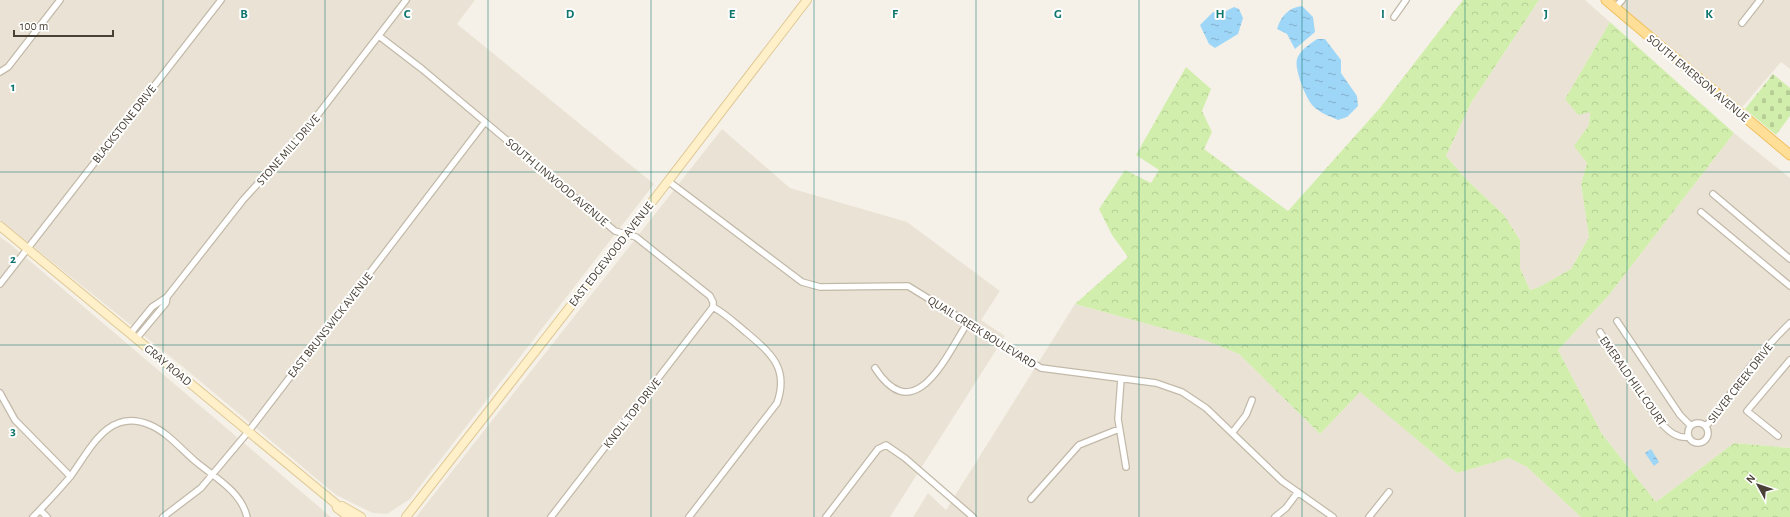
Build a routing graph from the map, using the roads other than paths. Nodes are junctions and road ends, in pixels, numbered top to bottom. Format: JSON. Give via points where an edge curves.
{"nodes":[{"id":1,"x":60,"y":0,"type":"edge"},
{"id":2,"x":221,"y":0,"type":"edge"},
{"id":3,"x":406,"y":0,"type":"edge"},
{"id":4,"x":807,"y":0,"type":"edge"},
{"id":5,"x":1406,"y":0,"type":"edge"},
{"id":6,"x":1606,"y":0,"type":"edge"},
{"id":7,"x":1622,"y":0,"type":"edge"},
{"id":8,"x":1760,"y":0,"type":"edge"},
{"id":9,"x":1615,"y":8,"type":"junction"},
{"id":10,"x":1394,"y":16,"type":"dead end"},
{"id":11,"x":1742,"y":23,"type":"dead end"},
{"id":12,"x":379,"y":36,"type":"junction"},
{"id":13,"x":0,"y":72,"type":"edge"},
{"id":14,"x":485,"y":122,"type":"junction"},
{"id":15,"x":1790,"y":155,"type":"edge"},
{"id":16,"x":668,"y":181,"type":"junction"},
{"id":17,"x":1713,"y":194,"type":"dead end"},
{"id":18,"x":1702,"y":212,"type":"dead end"},
{"id":19,"x":0,"y":226,"type":"edge"},
{"id":20,"x":626,"y":234,"type":"junction"},
{"id":21,"x":27,"y":249,"type":"junction"},
{"id":22,"x":1790,"y":260,"type":"edge"},
{"id":23,"x":0,"y":284,"type":"edge"},
{"id":24,"x":1790,"y":286,"type":"edge"},
{"id":25,"x":713,"y":308,"type":"junction"},
{"id":26,"x":1617,"y":321,"type":"dead end"},
{"id":27,"x":968,"y":322,"type":"junction"},
{"id":28,"x":1790,"y":323,"type":"edge"},
{"id":29,"x":1600,"y":332,"type":"dead end"},
{"id":30,"x":133,"y":336,"type":"junction"},
{"id":31,"x":1790,"y":360,"type":"edge"},
{"id":32,"x":875,"y":368,"type":"dead end"},
{"id":33,"x":1121,"y":379,"type":"junction"},
{"id":34,"x":0,"y":393,"type":"edge"},
{"id":35,"x":1252,"y":400,"type":"dead end"},
{"id":36,"x":1691,"y":426,"type":"junction"},
{"id":37,"x":1706,"y":426,"type":"junction"},
{"id":38,"x":1119,"y":429,"type":"junction"},
{"id":39,"x":248,"y":432,"type":"junction"},
{"id":40,"x":1232,"y":433,"type":"junction"},
{"id":41,"x":1778,"y":436,"type":"dead end"},
{"id":42,"x":1689,"y":437,"type":"junction"},
{"id":43,"x":1126,"y":467,"type":"dead end"},
{"id":44,"x":211,"y":475,"type":"junction"},
{"id":45,"x":70,"y":476,"type":"junction"},
{"id":46,"x":1298,"y":492,"type":"junction"},
{"id":47,"x":1389,"y":492,"type":"dead end"},
{"id":48,"x":1031,"y":499,"type":"dead end"},
{"id":49,"x":336,"y":504,"type":"junction"},
{"id":50,"x":413,"y":507,"type":"junction"},
{"id":51,"x":40,"y":510,"type":"junction"},
{"id":52,"x":33,"y":517,"type":"edge"},
{"id":53,"x":47,"y":517,"type":"edge"},
{"id":54,"x":163,"y":517,"type":"edge"},
{"id":55,"x":247,"y":517,"type":"edge"},
{"id":56,"x":349,"y":517,"type":"edge"},
{"id":57,"x":361,"y":517,"type":"edge"},
{"id":58,"x":399,"y":517,"type":"edge"},
{"id":59,"x":406,"y":517,"type":"edge"},
{"id":60,"x":551,"y":517,"type":"edge"},
{"id":61,"x":689,"y":517,"type":"edge"},
{"id":62,"x":826,"y":517,"type":"edge"},
{"id":63,"x":973,"y":517,"type":"edge"},
{"id":64,"x":1275,"y":517,"type":"edge"},
{"id":65,"x":1333,"y":517,"type":"edge"},
{"id":66,"x":1369,"y":517,"type":"edge"}],
"edges":[{"from":1,"to":13,"type":"street","via":[[8,67]]},
{"from":2,"to":21,"type":"street","name":"BLACKSTONE DRIVE"},
{"from":3,"to":12,"type":"street","name":"STONE MILL DRIVE"},
{"from":4,"to":16,"type":"main road","name":"EAST EDGEWOOD AVENUE"},
{"from":5,"to":10,"type":"street"},
{"from":6,"to":9,"type":"main road","name":"SOUTH EMERSON AVENUE"},
{"from":7,"to":9,"type":"street"},
{"from":8,"to":11,"type":"street"},
{"from":9,"to":15,"type":"main road","name":"SOUTH EMERSON AVENUE"},
{"from":12,"to":14,"type":"street","name":"SOUTH LINWOOD AVENUE"},
{"from":12,"to":30,"type":"street","name":"STONE MILL DRIVE","via":[[303,134],[243,200],[167,298],[152,307]]},
{"from":14,"to":20,"type":"street","name":"SOUTH LINWOOD AVENUE","via":[[615,231]]},
{"from":14,"to":39,"type":"street","name":"EAST BRUNSWICK AVENUE"},
{"from":16,"to":20,"type":"main road","name":"EAST EDGEWOOD AVENUE"},
{"from":16,"to":27,"type":"street","name":"QUAIL CREEK BOULEVARD","via":[[802,282],[820,287],[908,286]]},
{"from":17,"to":22,"type":"street"},
{"from":18,"to":24,"type":"street"},
{"from":19,"to":21,"type":"main road","name":"GRAY ROAD"},
{"from":20,"to":25,"type":"street","name":"SOUTH LINWOOD AVENUE","via":[[636,237],[710,296]]},
{"from":20,"to":50,"type":"main road","name":"EAST EDGEWOOD AVENUE"},
{"from":21,"to":23,"type":"street","name":"BLACKSTONE DRIVE"},
{"from":21,"to":30,"type":"main road","name":"GRAY ROAD"},
{"from":25,"to":60,"type":"street","name":"KNOLL TOP DRIVE"},
{"from":25,"to":61,"type":"street","name":"SOUTH LINWOOD AVENUE","via":[[723,313],[775,359],[780,373],[780,393],[777,403]]},
{"from":26,"to":36,"type":"street","via":[[1680,415]]},
{"from":27,"to":32,"type":"street","via":[[931,381],[919,390],[901,392],[885,382]]},
{"from":27,"to":33,"type":"street","name":"QUAIL CREEK BOULEVARD","via":[[1041,368]]},
{"from":28,"to":37,"type":"street","name":"SILVER CREEK DRIVE","via":[[1765,349],[1741,379],[1722,409]]},
{"from":29,"to":42,"type":"street","name":"EMERALD HILL COURT","via":[[1658,420],[1678,437]]},
{"from":30,"to":39,"type":"main road","name":"GRAY ROAD"},
{"from":31,"to":41,"type":"street","via":[[1747,410]]},
{"from":33,"to":38,"type":"street"},
{"from":33,"to":40,"type":"street","name":"QUAIL CREEK BOULEVARD","via":[[1156,383],[1182,392],[1204,406]]},
{"from":34,"to":45,"type":"street","via":[[20,426]]},
{"from":35,"to":40,"type":"street","via":[[1243,419]]},
{"from":36,"to":37,"type":"street","via":[[1700,423]]},
{"from":36,"to":42,"type":"street","via":[[1688,431]]},
{"from":37,"to":42,"type":"street","via":[[1708,435],[1702,443],[1693,442]]},
{"from":38,"to":43,"type":"street"},
{"from":38,"to":48,"type":"street","via":[[1079,445]]},
{"from":39,"to":44,"type":"street","name":"EAST BRUNSWICK AVENUE"},
{"from":39,"to":49,"type":"main road","name":"GRAY ROAD"},
{"from":40,"to":46,"type":"street","name":"QUAIL CREEK BOULEVARD","via":[[1279,478]]},
{"from":44,"to":45,"type":"street","via":[[156,428],[130,421],[112,426],[102,433]]},
{"from":44,"to":54,"type":"street","name":"EAST BRUNSWICK AVENUE","via":[[192,496]]},
{"from":44,"to":55,"type":"street","via":[[236,494],[243,504]]},
{"from":45,"to":51,"type":"street"},
{"from":46,"to":64,"type":"street","via":[[1286,508]]},
{"from":46,"to":65,"type":"street","name":"QUAIL CREEK BOULEVARD"},
{"from":47,"to":66,"type":"street"},
{"from":49,"to":56,"type":"main road","name":"GRAY ROAD","via":[[337,508]]},
{"from":49,"to":57,"type":"main road","name":"GRAY ROAD"},
{"from":50,"to":58,"type":"main road","name":"EAST EDGEWOOD AVENUE","via":[[409,507]]},
{"from":50,"to":59,"type":"main road","name":"EAST EDGEWOOD AVENUE"},
{"from":51,"to":52,"type":"street"},
{"from":51,"to":53,"type":"street"},
{"from":62,"to":63,"type":"street","via":[[883,445],[905,458]]}]}
